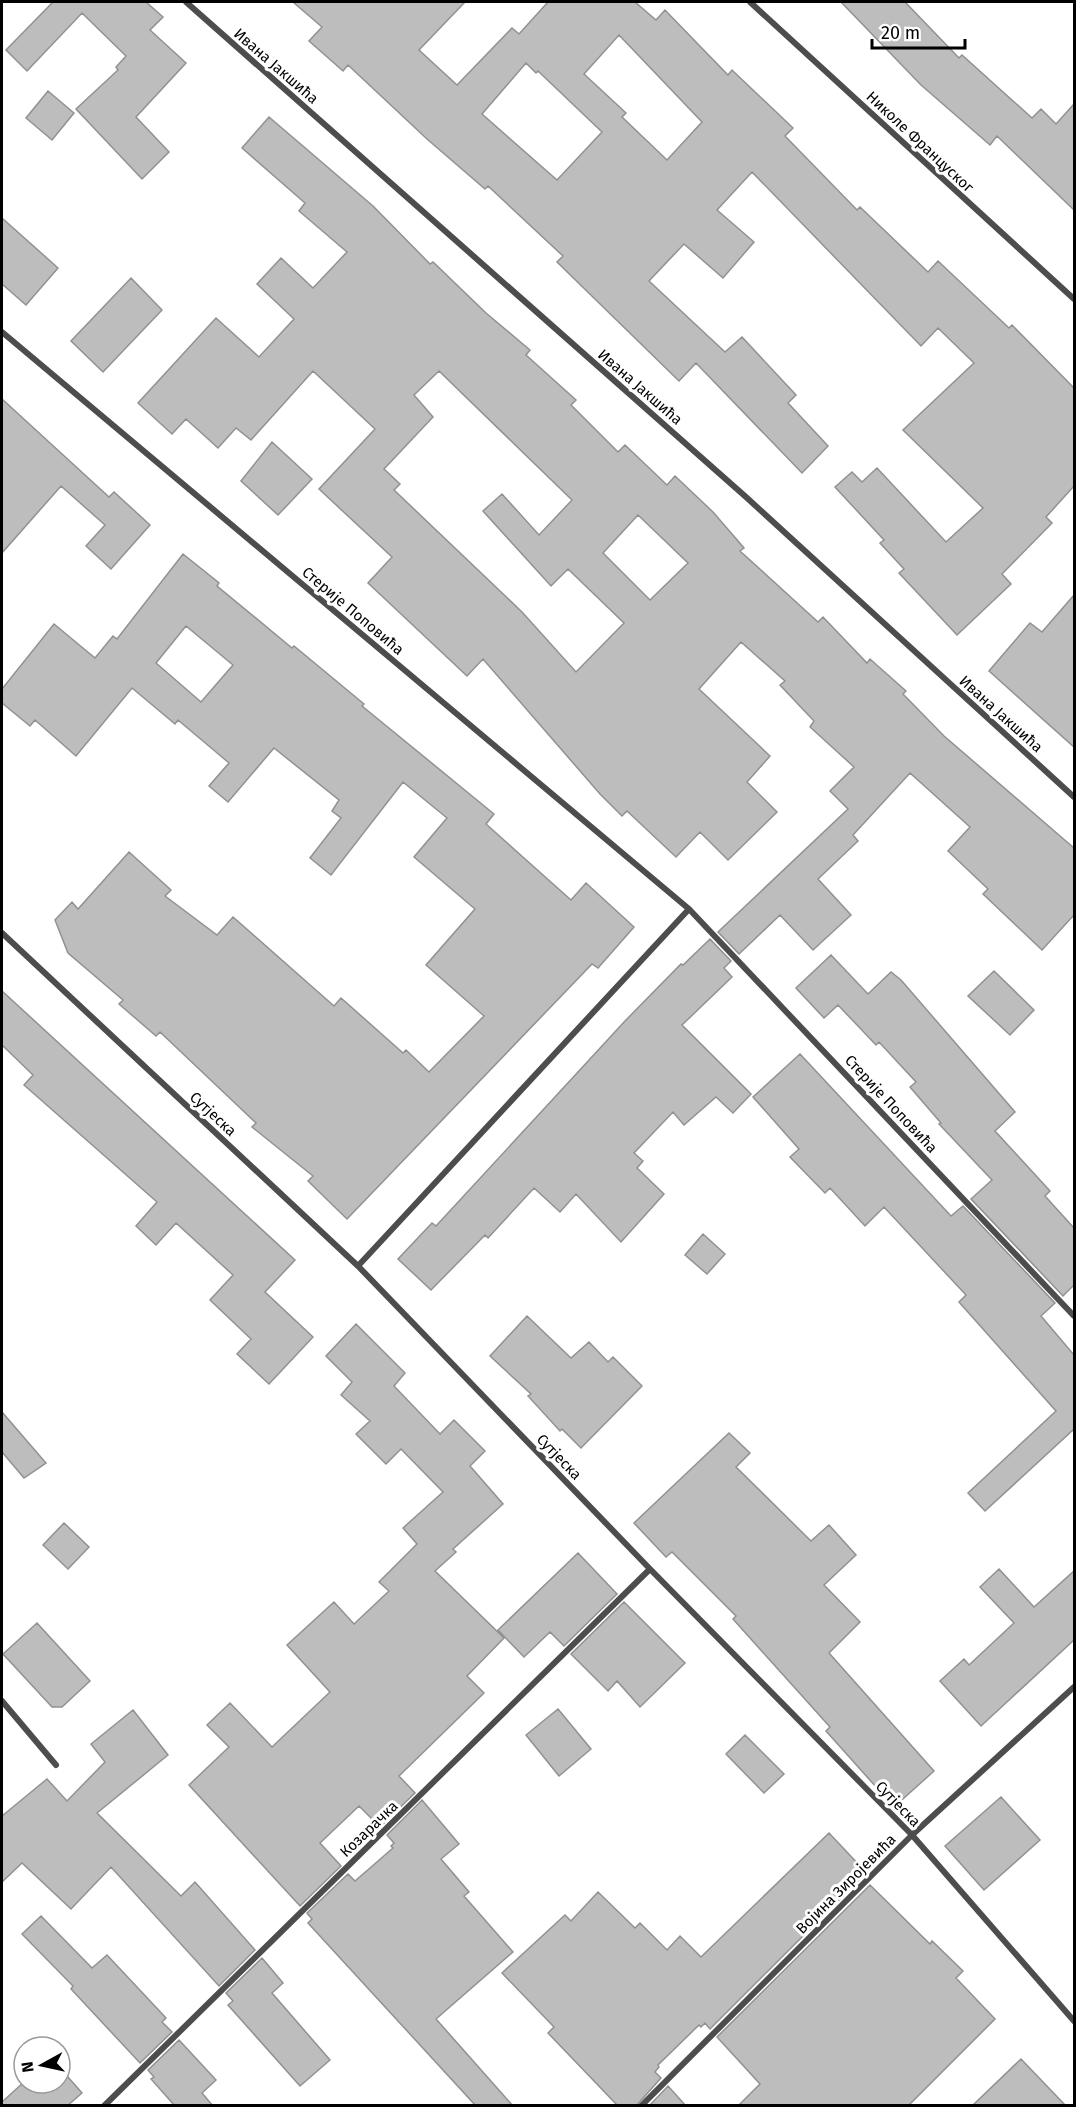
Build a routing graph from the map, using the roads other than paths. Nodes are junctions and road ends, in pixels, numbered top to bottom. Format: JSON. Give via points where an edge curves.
{"nodes":[{"id":1,"x":186,"y":2,"type":"edge"},
{"id":2,"x":750,"y":2,"type":"edge"},
{"id":3,"x":1074,"y":299,"type":"edge"},
{"id":4,"x":2,"y":332,"type":"edge"},
{"id":5,"x":1074,"y":797,"type":"edge"},
{"id":6,"x":689,"y":909,"type":"junction"},
{"id":7,"x":2,"y":933,"type":"edge"},
{"id":8,"x":358,"y":1266,"type":"junction"},
{"id":9,"x":1074,"y":1316,"type":"edge"},
{"id":10,"x":650,"y":1569,"type":"junction"},
{"id":11,"x":1074,"y":1687,"type":"edge"},
{"id":12,"x":2,"y":1701,"type":"edge"},
{"id":13,"x":7,"y":1707,"type":"junction"},
{"id":14,"x":2,"y":1713,"type":"edge"},
{"id":15,"x":56,"y":1765,"type":"dead end"},
{"id":16,"x":912,"y":1835,"type":"junction"},
{"id":17,"x":1074,"y":2021,"type":"edge"},
{"id":18,"x":104,"y":2106,"type":"edge"},
{"id":19,"x":641,"y":2106,"type":"edge"}],
"edges":[{"from":1,"to":5,"type":"street","name":"Ивана Јакшића","via":[[737,489]]},
{"from":2,"to":3,"type":"street","name":"Николе Француског"},
{"from":4,"to":6,"type":"street","name":"Стерије Поповића"},
{"from":6,"to":8,"type":"street"},
{"from":6,"to":9,"type":"street","name":"Стерије Поповића"},
{"from":7,"to":8,"type":"street","name":"Сутјеска"},
{"from":8,"to":10,"type":"street","name":"Сутјеска"},
{"from":10,"to":16,"type":"street","name":"Сутјеска"},
{"from":10,"to":18,"type":"street","name":"Козарачка"},
{"from":11,"to":16,"type":"street","name":"Војина Зиројевића"},
{"from":12,"to":13,"type":"street"},
{"from":13,"to":14,"type":"street"},
{"from":13,"to":15,"type":"street"},
{"from":16,"to":17,"type":"street","name":"Сутјеска"},
{"from":16,"to":19,"type":"street","name":"Војина Зиројевића"}]}
